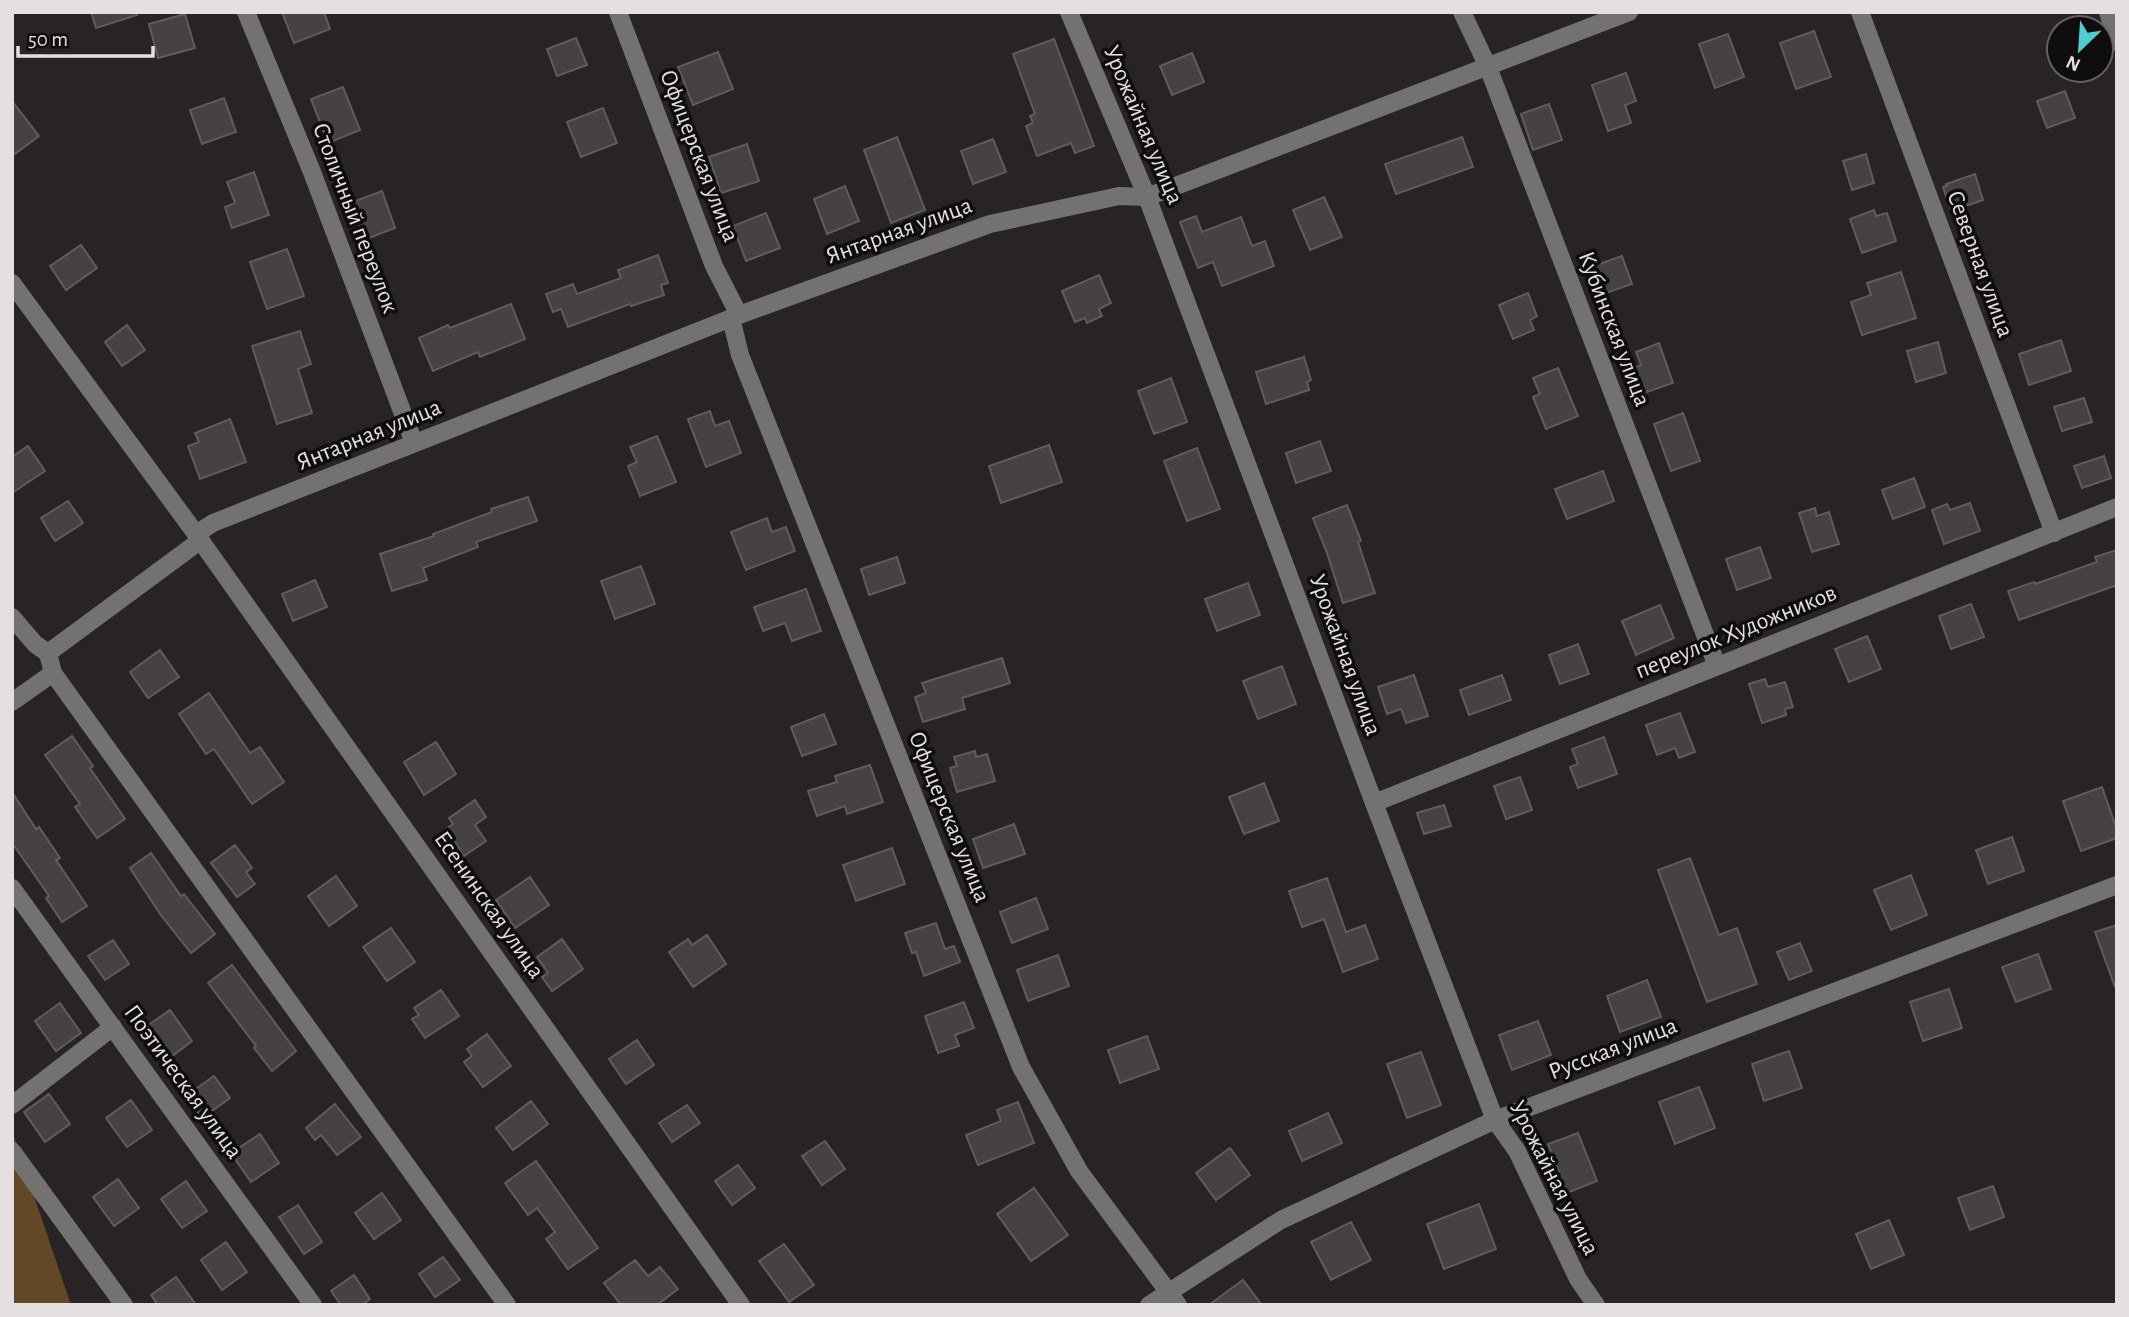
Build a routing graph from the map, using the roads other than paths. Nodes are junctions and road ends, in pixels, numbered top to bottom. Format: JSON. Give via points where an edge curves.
{"nodes":[{"id":1,"x":246,"y":12,"type":"edge"},
{"id":2,"x":618,"y":12,"type":"edge"},
{"id":3,"x":1069,"y":12,"type":"edge"},
{"id":4,"x":1462,"y":12,"type":"edge"},
{"id":5,"x":1629,"y":12,"type":"edge"},
{"id":6,"x":1860,"y":12,"type":"edge"},
{"id":7,"x":2108,"y":12,"type":"edge"},
{"id":8,"x":2117,"y":42,"type":"edge"},
{"id":9,"x":1488,"y":67,"type":"junction"},
{"id":10,"x":1147,"y":197,"type":"junction"},
{"id":11,"x":12,"y":283,"type":"edge"},
{"id":12,"x":735,"y":317,"type":"junction"},
{"id":13,"x":414,"y":443,"type":"junction"},
{"id":14,"x":2117,"y":507,"type":"edge"},
{"id":15,"x":2054,"y":533,"type":"junction"},
{"id":16,"x":198,"y":537,"type":"junction"},
{"id":17,"x":12,"y":617,"type":"edge"},
{"id":18,"x":48,"y":653,"type":"junction"},
{"id":19,"x":1717,"y":666,"type":"junction"},
{"id":20,"x":53,"y":673,"type":"junction"},
{"id":21,"x":12,"y":702,"type":"edge"},
{"id":22,"x":1374,"y":803,"type":"junction"},
{"id":23,"x":2117,"y":885,"type":"edge"},
{"id":24,"x":12,"y":888,"type":"edge"},
{"id":25,"x":113,"y":1027,"type":"junction"},
{"id":26,"x":12,"y":1105,"type":"edge"},
{"id":27,"x":1495,"y":1120,"type":"junction"},
{"id":28,"x":12,"y":1151,"type":"edge"},
{"id":29,"x":1174,"y":1298,"type":"edge"},
{"id":30,"x":124,"y":1305,"type":"edge"},
{"id":31,"x":313,"y":1305,"type":"edge"},
{"id":32,"x":508,"y":1305,"type":"edge"},
{"id":33,"x":741,"y":1305,"type":"edge"},
{"id":34,"x":1149,"y":1305,"type":"edge"},
{"id":35,"x":1596,"y":1305,"type":"edge"}],
"edges":[{"from":1,"to":13,"type":"street","name":"Столичный переулок"},
{"from":2,"to":12,"type":"street","name":"Офицерская улица"},
{"from":3,"to":10,"type":"street","name":"Урожайная улица"},
{"from":4,"to":9,"type":"street","name":"Кубинская улица"},
{"from":5,"to":9,"type":"street","name":"Янтарная улица"},
{"from":6,"to":15,"type":"street","name":"Северная улица"},
{"from":7,"to":8,"type":"street"},
{"from":9,"to":10,"type":"street","name":"Янтарная улица"},
{"from":9,"to":19,"type":"street","name":"Кубинская улица"},
{"from":10,"to":12,"type":"street","name":"Янтарная улица","via":[[1119,196],[990,224]]},
{"from":10,"to":22,"type":"street","name":"Урожайная улица"},
{"from":11,"to":16,"type":"street","name":"Есенинская улица"},
{"from":12,"to":13,"type":"street","name":"Янтарная улица"},
{"from":12,"to":29,"type":"street","name":"Офицерская улица","via":[[740,355],[1021,1067],[1079,1171]]},
{"from":13,"to":16,"type":"street","name":"Янтарная улица","via":[[213,523]]},
{"from":14,"to":15,"type":"street","name":"переулок Художников"},
{"from":15,"to":19,"type":"street","name":"переулок Художников"},
{"from":16,"to":18,"type":"street","name":"Янтарная улица"},
{"from":16,"to":33,"type":"street","name":"Есенинская улица"},
{"from":17,"to":18,"type":"street"},
{"from":18,"to":20,"type":"street"},
{"from":19,"to":22,"type":"street","name":"переулок Художников"},
{"from":20,"to":21,"type":"street"},
{"from":20,"to":32,"type":"street"},
{"from":22,"to":27,"type":"street","name":"Урожайная улица"},
{"from":23,"to":27,"type":"street","name":"Русская улица"},
{"from":24,"to":25,"type":"street","name":"Поэтическая улица"},
{"from":25,"to":26,"type":"street"},
{"from":25,"to":31,"type":"street","name":"Поэтическая улица"},
{"from":27,"to":29,"type":"street","name":"Русская улица","via":[[1281,1220]]},
{"from":27,"to":35,"type":"street","name":"Урожайная улица","via":[[1517,1151],[1578,1279]]},
{"from":28,"to":30,"type":"street"},
{"from":29,"to":34,"type":"street","name":"Русская улица"}]}
